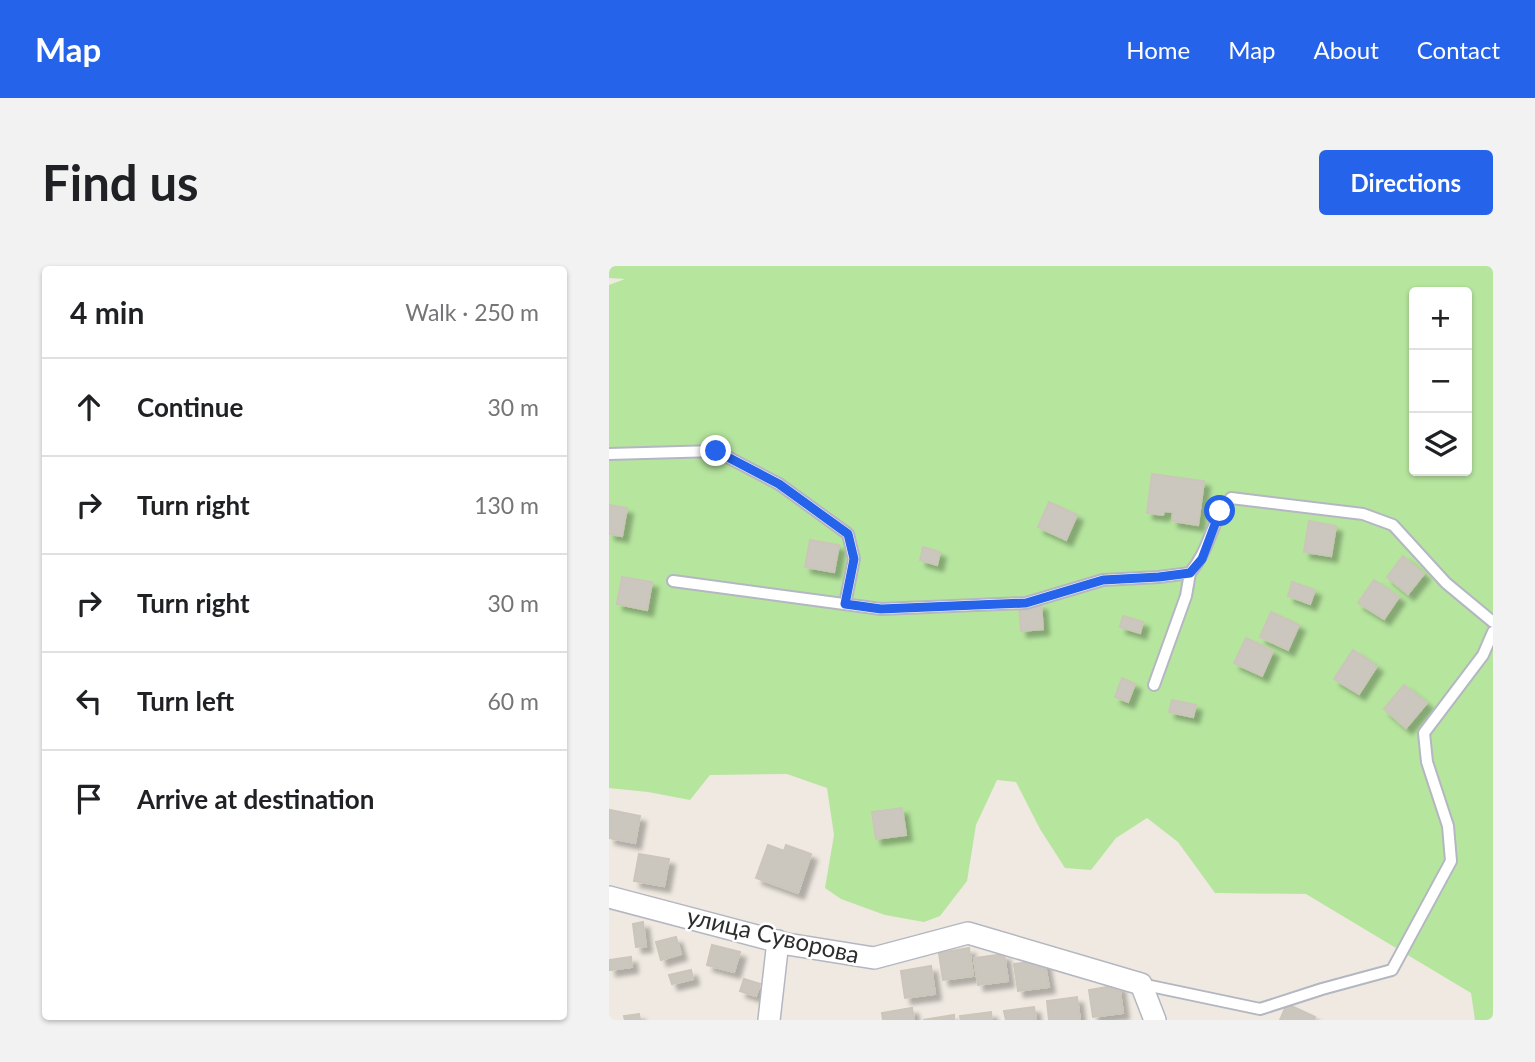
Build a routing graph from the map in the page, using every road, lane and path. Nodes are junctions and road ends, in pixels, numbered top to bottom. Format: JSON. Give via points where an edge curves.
{"nodes":[{"id":1,"x":609,"y":454,"type":"edge"},
{"id":2,"x":1190,"y":573,"type":"junction"},
{"id":3,"x":673,"y":581,"type":"dead end"},
{"id":4,"x":845,"y":604,"type":"junction"},
{"id":5,"x":1493,"y":622,"type":"edge"},
{"id":6,"x":1493,"y":632,"type":"edge"},
{"id":7,"x":1154,"y":685,"type":"dead end"},
{"id":8,"x":609,"y":897,"type":"edge"},
{"id":9,"x":778,"y":941,"type":"junction"},
{"id":10,"x":1141,"y":984,"type":"junction"},
{"id":11,"x":769,"y":1020,"type":"edge"},
{"id":12,"x":1155,"y":1020,"type":"edge"}],
"edges":[{"from":1,"to":4,"type":"lane","via":[[716,451],[779,484],[848,534],[854,559]]},
{"from":2,"to":4,"type":"lane","via":[[1103,580],[1026,603],[881,609]]},
{"from":2,"to":5,"type":"lane","via":[[1202,559],[1220,511],[1231,498],[1363,514],[1393,525],[1446,583]]},
{"from":2,"to":7,"type":"lane"},
{"from":3,"to":4,"type":"lane"},
{"from":6,"to":10,"type":"lane","via":[[1483,656],[1425,733],[1427,762],[1448,826],[1451,861],[1392,970],[1261,1009]]},
{"from":8,"to":9,"type":"street","name":"улица Суворова"},
{"from":9,"to":10,"type":"street","name":"улица Суворова","via":[[874,958],[968,933]]},
{"from":9,"to":11,"type":"street"},
{"from":10,"to":12,"type":"street"}]}
